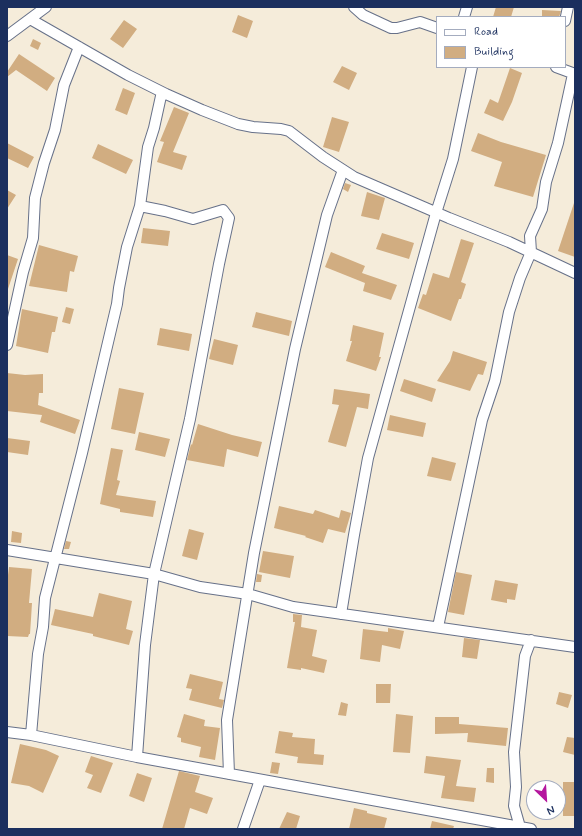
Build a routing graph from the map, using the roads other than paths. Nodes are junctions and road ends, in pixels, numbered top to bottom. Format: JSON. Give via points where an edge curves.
{"nodes":[{"id":1,"x":46,"y":7,"type":"edge"},
{"id":2,"x":354,"y":7,"type":"edge"},
{"id":3,"x":30,"y":19,"type":"junction"},
{"id":4,"x":436,"y":28,"type":"edge"},
{"id":5,"x":7,"y":36,"type":"edge"},
{"id":6,"x":79,"y":47,"type":"junction"},
{"id":7,"x":472,"y":68,"type":"edge"},
{"id":8,"x":559,"y":68,"type":"edge"},
{"id":9,"x":574,"y":74,"type":"edge"},
{"id":10,"x":166,"y":94,"type":"junction"},
{"id":11,"x":343,"y":170,"type":"junction"},
{"id":12,"x":140,"y":206,"type":"junction"},
{"id":13,"x":436,"y":213,"type":"junction"},
{"id":14,"x":531,"y":252,"type":"junction"},
{"id":15,"x":575,"y":272,"type":"edge"},
{"id":16,"x":7,"y":345,"type":"edge"},
{"id":17,"x":7,"y":550,"type":"edge"},
{"id":18,"x":55,"y":557,"type":"junction"},
{"id":19,"x":154,"y":574,"type":"junction"},
{"id":20,"x":248,"y":594,"type":"junction"},
{"id":21,"x":341,"y":614,"type":"junction"},
{"id":22,"x":438,"y":627,"type":"junction"},
{"id":23,"x":531,"y":640,"type":"junction"},
{"id":24,"x":575,"y":647,"type":"edge"},
{"id":25,"x":7,"y":732,"type":"edge"},
{"id":26,"x":30,"y":735,"type":"junction"},
{"id":27,"x":137,"y":757,"type":"junction"},
{"id":28,"x":229,"y":774,"type":"junction"},
{"id":29,"x":260,"y":780,"type":"junction"},
{"id":30,"x":520,"y":827,"type":"junction"},
{"id":31,"x":243,"y":829,"type":"edge"},
{"id":32,"x":531,"y":829,"type":"edge"}],
"edges":[{"from":1,"to":3,"type":"street"},
{"from":2,"to":4,"type":"street","via":[[363,15],[390,28],[420,22]]},
{"from":3,"to":5,"type":"street"},
{"from":3,"to":6,"type":"street"},
{"from":6,"to":10,"type":"street"},
{"from":6,"to":16,"type":"street","via":[[64,85],[35,198],[33,238]]},
{"from":7,"to":13,"type":"street","via":[[453,159]]},
{"from":8,"to":9,"type":"street"},
{"from":9,"to":14,"type":"street","via":[[546,182],[542,209],[530,236]]},
{"from":10,"to":11,"type":"street","via":[[238,124],[289,131]]},
{"from":10,"to":12,"type":"street","via":[[161,96],[148,147]]},
{"from":11,"to":13,"type":"street"},
{"from":11,"to":20,"type":"street","via":[[327,215],[295,349]]},
{"from":12,"to":18,"type":"street","via":[[118,288],[118,304]]},
{"from":12,"to":19,"type":"street","via":[[194,219],[223,210],[229,218],[190,419]]},
{"from":13,"to":14,"type":"street"},
{"from":13,"to":21,"type":"street","via":[[368,458]]},
{"from":14,"to":15,"type":"street"},
{"from":14,"to":22,"type":"street","via":[[509,312],[495,382],[482,420]]},
{"from":17,"to":18,"type":"street"},
{"from":18,"to":19,"type":"street"},
{"from":18,"to":26,"type":"street","via":[[45,598]]},
{"from":19,"to":20,"type":"street","via":[[200,587]]},
{"from":19,"to":27,"type":"street","via":[[145,645]]},
{"from":20,"to":21,"type":"street","via":[[293,607]]},
{"from":20,"to":28,"type":"street","via":[[227,720]]},
{"from":21,"to":22,"type":"street"},
{"from":22,"to":23,"type":"street"},
{"from":23,"to":24,"type":"street"},
{"from":23,"to":30,"type":"street","via":[[525,656],[514,752],[514,806]]},
{"from":25,"to":26,"type":"street"},
{"from":26,"to":27,"type":"street"},
{"from":27,"to":28,"type":"street"},
{"from":28,"to":29,"type":"street"},
{"from":29,"to":30,"type":"street"},
{"from":29,"to":31,"type":"street"},
{"from":30,"to":32,"type":"street"}]}
